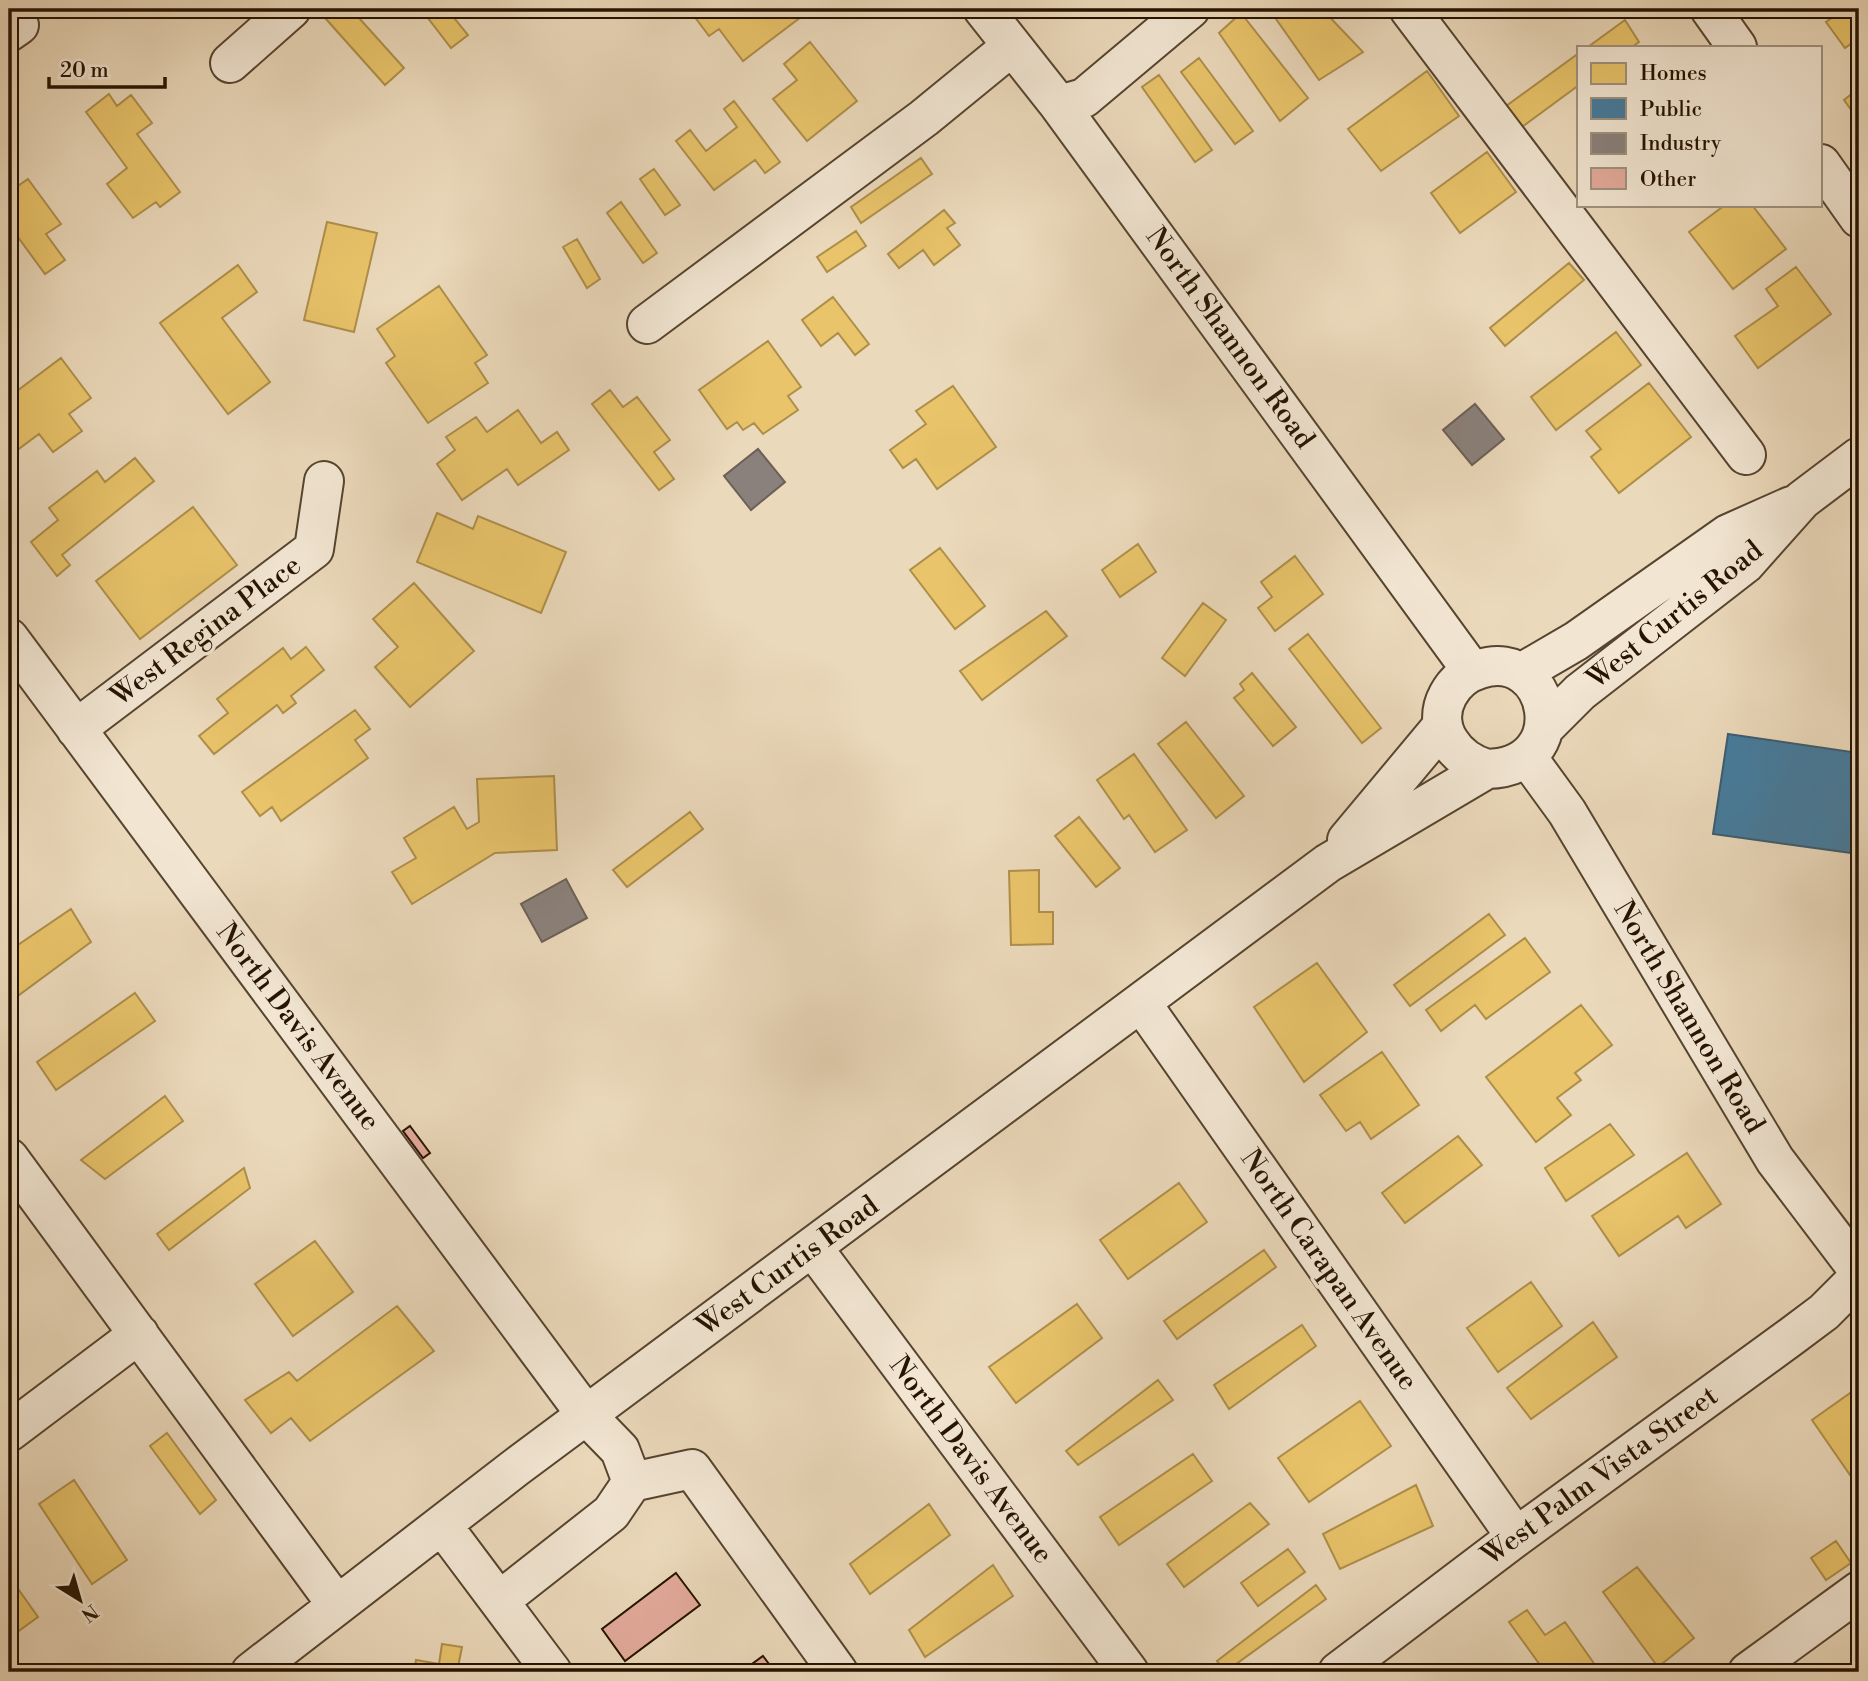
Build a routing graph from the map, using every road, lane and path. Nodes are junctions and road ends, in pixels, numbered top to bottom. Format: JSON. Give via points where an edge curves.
{"nodes":[{"id":1,"x":291,"y":9,"type":"edge"},
{"id":2,"x":983,"y":9,"type":"edge"},
{"id":3,"x":1190,"y":9,"type":"edge"},
{"id":4,"x":1409,"y":9,"type":"edge"},
{"id":5,"x":1710,"y":9,"type":"edge"},
{"id":6,"x":1012,"y":46,"type":"junction"},
{"id":7,"x":1736,"y":46,"type":"edge"},
{"id":8,"x":230,"y":63,"type":"dead end"},
{"id":9,"x":1059,"y":105,"type":"junction"},
{"id":10,"x":1822,"y":165,"type":"edge"},
{"id":11,"x":1859,"y":218,"type":"edge"},
{"id":12,"x":647,"y":324,"type":"dead end"},
{"id":13,"x":1746,"y":456,"type":"dead end"},
{"id":14,"x":1859,"y":457,"type":"edge"},
{"id":15,"x":324,"y":481,"type":"dead end"},
{"id":16,"x":1802,"y":500,"type":"junction"},
{"id":17,"x":9,"y":638,"type":"edge"},
{"id":18,"x":1472,"y":671,"type":"junction"},
{"id":19,"x":1521,"y":673,"type":"junction"},
{"id":20,"x":1443,"y":725,"type":"junction"},
{"id":21,"x":76,"y":729,"type":"junction"},
{"id":22,"x":1536,"y":742,"type":"junction"},
{"id":23,"x":1487,"y":769,"type":"junction"},
{"id":24,"x":1328,"y":863,"type":"junction"},
{"id":25,"x":1142,"y":1003,"type":"junction"},
{"id":26,"x":9,"y":1158,"type":"edge"},
{"id":27,"x":813,"y":1248,"type":"junction"},
{"id":28,"x":1859,"y":1271,"type":"edge"},
{"id":29,"x":1859,"y":1277,"type":"edge"},
{"id":30,"x":139,"y":1334,"type":"junction"},
{"id":31,"x":587,"y":1416,"type":"junction"},
{"id":32,"x":9,"y":1432,"type":"edge"},
{"id":33,"x":632,"y":1482,"type":"junction"},
{"id":34,"x":443,"y":1525,"type":"junction"},
{"id":35,"x":1516,"y":1537,"type":"junction"},
{"id":36,"x":1859,"y":1591,"type":"edge"},
{"id":37,"x":499,"y":1601,"type":"junction"},
{"id":38,"x":337,"y":1605,"type":"junction"},
{"id":39,"x":251,"y":1672,"type":"edge"},
{"id":40,"x":552,"y":1672,"type":"edge"},
{"id":41,"x":838,"y":1672,"type":"edge"},
{"id":42,"x":1129,"y":1672,"type":"edge"},
{"id":43,"x":1338,"y":1672,"type":"edge"},
{"id":44,"x":1748,"y":1672,"type":"edge"}],
"edges":[{"from":1,"to":8,"type":"street"},
{"from":2,"to":6,"type":"street","name":"North Shannon Road"},
{"from":3,"to":9,"type":"street","via":[[1084,98]]},
{"from":4,"to":13,"type":"street"},
{"from":5,"to":7,"type":"street"},
{"from":6,"to":9,"type":"street","name":"North Shannon Road"},
{"from":6,"to":12,"type":"street","via":[[924,118]]},
{"from":9,"to":18,"type":"street","name":"North Shannon Road"},
{"from":10,"to":11,"type":"street"},
{"from":14,"to":16,"type":"street","name":"West Curtis Road"},
{"from":15,"to":21,"type":"street","name":"West Regina Place","via":[[314,549]]},
{"from":16,"to":19,"type":"street","name":"West Curtis Road","via":[[1728,534],[1576,641]]},
{"from":16,"to":22,"type":"street","name":"West Curtis Road","via":[[1745,564],[1580,692]]},
{"from":17,"to":21,"type":"street","name":"North Davis Avenue"},
{"from":18,"to":19,"type":"street","via":[[1497,666]]},
{"from":18,"to":20,"type":"street","via":[[1446,699]]},
{"from":19,"to":22,"type":"street","via":[[1541,696]]},
{"from":20,"to":23,"type":"street","via":[[1453,749]]},
{"from":20,"to":24,"type":"street","name":"West Curtis Road"},
{"from":21,"to":31,"type":"street","name":"North Davis Avenue"},
{"from":22,"to":23,"type":"street","via":[[1515,765]]},
{"from":22,"to":28,"type":"street","name":"North Shannon Road","via":[[1567,812],[1775,1160]]},
{"from":23,"to":24,"type":"street","name":"West Curtis Road"},
{"from":24,"to":25,"type":"street","name":"West Curtis Road"},
{"from":25,"to":27,"type":"street","name":"West Curtis Road"},
{"from":25,"to":35,"type":"street","name":"North Carapan Avenue"},
{"from":26,"to":30,"type":"street"},
{"from":27,"to":31,"type":"street","name":"West Curtis Road"},
{"from":27,"to":42,"type":"street","name":"North Davis Avenue"},
{"from":29,"to":35,"type":"street","name":"West Palm Vista Street","via":[[1824,1312]]},
{"from":30,"to":32,"type":"street"},
{"from":30,"to":38,"type":"street"},
{"from":31,"to":33,"type":"street","name":"North Davis Avenue","via":[[620,1450]]},
{"from":31,"to":34,"type":"street","name":"West Curtis Road"},
{"from":33,"to":37,"type":"street","via":[[611,1513]]},
{"from":33,"to":41,"type":"street","via":[[692,1469]]},
{"from":34,"to":37,"type":"street"},
{"from":34,"to":38,"type":"street","name":"West Curtis Road"},
{"from":35,"to":43,"type":"street","name":"West Palm Vista Street"},
{"from":36,"to":44,"type":"street"},
{"from":37,"to":40,"type":"street"},
{"from":38,"to":39,"type":"street","name":"West Curtis Road"}]}
